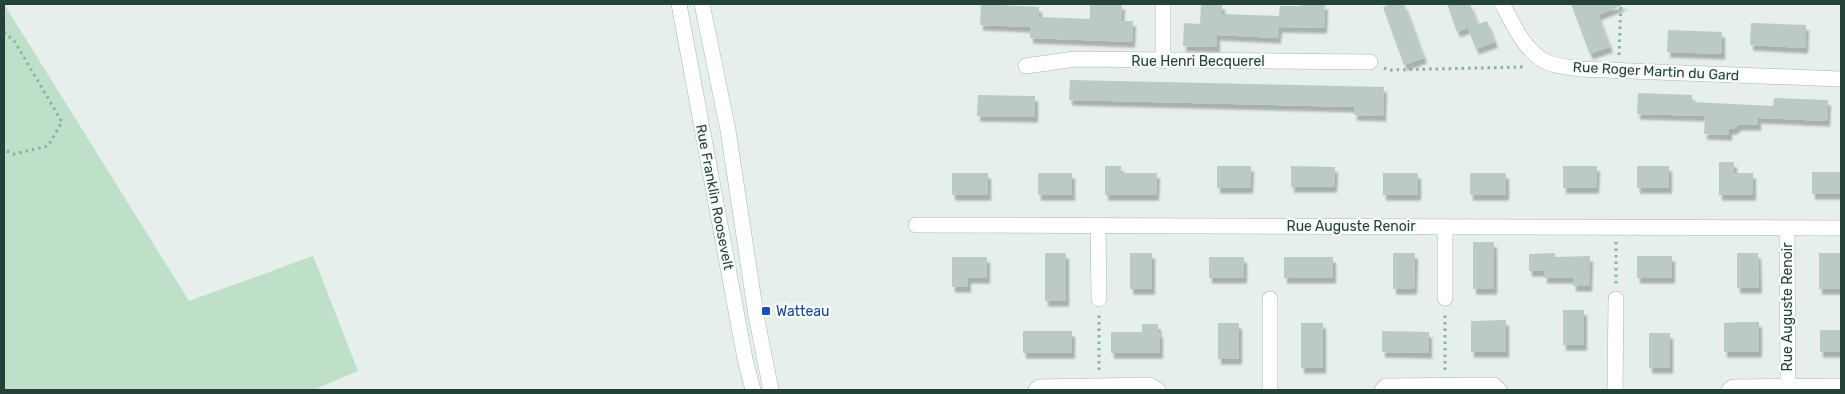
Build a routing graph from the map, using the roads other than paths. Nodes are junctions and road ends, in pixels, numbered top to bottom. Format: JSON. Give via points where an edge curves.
{"nodes":[{"id":1,"x":679,"y":4,"type":"edge"},
{"id":2,"x":702,"y":4,"type":"edge"},
{"id":3,"x":1163,"y":4,"type":"edge"},
{"id":4,"x":1502,"y":4,"type":"edge"},
{"id":5,"x":1163,"y":61,"type":"junction"},
{"id":6,"x":1370,"y":62,"type":"road end"},
{"id":7,"x":1026,"y":66,"type":"dead end"},
{"id":8,"x":1841,"y":79,"type":"edge"},
{"id":9,"x":916,"y":225,"type":"dead end"},
{"id":10,"x":1098,"y":226,"type":"junction"},
{"id":11,"x":1445,"y":227,"type":"junction"},
{"id":12,"x":1787,"y":228,"type":"junction"},
{"id":13,"x":1841,"y":228,"type":"edge"},
{"id":14,"x":1445,"y":298,"type":"road end"},
{"id":15,"x":1099,"y":299,"type":"road end"},
{"id":16,"x":1270,"y":299,"type":"dead end"},
{"id":17,"x":1616,"y":299,"type":"road end"},
{"id":18,"x":1788,"y":386,"type":"junction"},
{"id":19,"x":1841,"y":386,"type":"edge"},
{"id":20,"x":753,"y":390,"type":"edge"},
{"id":21,"x":771,"y":390,"type":"edge"},
{"id":22,"x":1036,"y":390,"type":"edge"},
{"id":23,"x":1158,"y":390,"type":"edge"},
{"id":24,"x":1270,"y":390,"type":"edge"},
{"id":25,"x":1382,"y":390,"type":"edge"},
{"id":26,"x":1499,"y":390,"type":"edge"},
{"id":27,"x":1615,"y":390,"type":"edge"},
{"id":28,"x":1729,"y":390,"type":"edge"}],
"edges":[{"from":1,"to":20,"type":"street","name":"Rue Franklin Roosevelt"},
{"from":2,"to":21,"type":"street","name":"Rue Franklin Roosevelt","via":[[728,130],[756,315]]},
{"from":3,"to":5,"type":"street"},
{"from":4,"to":8,"type":"street","name":"Rue Roger Martin du Gard","via":[[1522,41],[1541,60],[1561,66]]},
{"from":5,"to":6,"type":"street","name":"Rue Henri Becquerel"},
{"from":5,"to":7,"type":"street","name":"Rue Henri Becquerel","via":[[1074,59]]},
{"from":9,"to":10,"type":"street","name":"Rue Auguste Renoir"},
{"from":10,"to":11,"type":"street","name":"Rue Auguste Renoir"},
{"from":10,"to":15,"type":"street"},
{"from":11,"to":12,"type":"street","name":"Rue Auguste Renoir"},
{"from":11,"to":14,"type":"street"},
{"from":12,"to":13,"type":"street","name":"Rue Auguste Renoir"},
{"from":12,"to":18,"type":"street","name":"Rue Auguste Renoir"},
{"from":16,"to":24,"type":"street"},
{"from":17,"to":27,"type":"street"},
{"from":18,"to":19,"type":"street"},
{"from":18,"to":28,"type":"street","via":[[1733,387]]},
{"from":22,"to":23,"type":"street","via":[[1039,387],[1150,385]]},
{"from":25,"to":26,"type":"street","via":[[1386,386],[1494,385]]}]}
